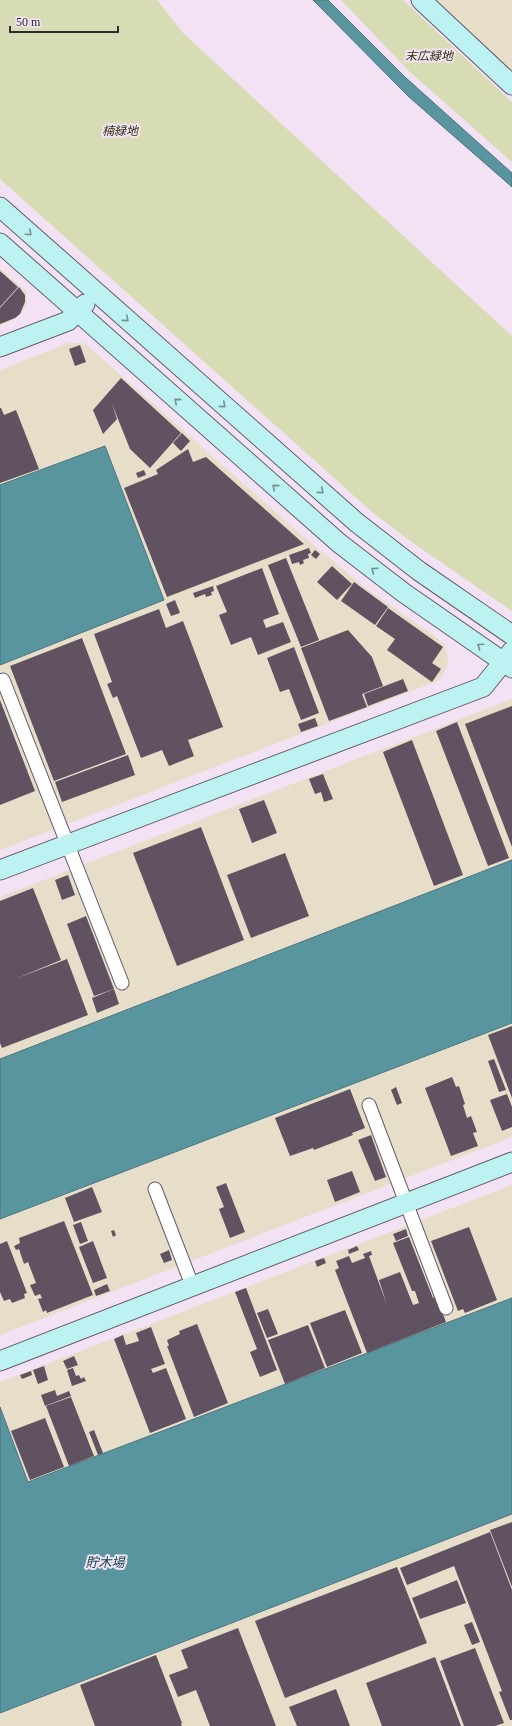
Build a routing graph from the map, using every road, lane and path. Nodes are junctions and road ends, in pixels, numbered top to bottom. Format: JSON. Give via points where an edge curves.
{"nodes":[{"id":1,"x":421,"y":0,"type":"edge"},
{"id":2,"x":512,"y":84,"type":"edge"},
{"id":3,"x":0,"y":207,"type":"edge"},
{"id":4,"x":0,"y":243,"type":"edge"},
{"id":5,"x":95,"y":292,"type":"junction"},
{"id":6,"x":77,"y":312,"type":"junction"},
{"id":7,"x":0,"y":347,"type":"edge"},
{"id":8,"x":512,"y":635,"type":"edge"},
{"id":9,"x":509,"y":660,"type":"edge"},
{"id":10,"x":3,"y":680,"type":"dead end"},
{"id":11,"x":67,"y":844,"type":"junction"},
{"id":12,"x":0,"y":870,"type":"edge"},
{"id":13,"x":122,"y":983,"type":"dead end"},
{"id":14,"x":369,"y":1105,"type":"dead end"},
{"id":15,"x":512,"y":1162,"type":"edge"},
{"id":16,"x":155,"y":1189,"type":"dead end"},
{"id":17,"x":405,"y":1203,"type":"junction"},
{"id":18,"x":192,"y":1285,"type":"junction"},
{"id":19,"x":446,"y":1308,"type":"dead end"},
{"id":20,"x":0,"y":1361,"type":"edge"}],
"edges":[{"from":1,"to":2,"type":"street"},
{"from":3,"to":5,"type":"street","one_way":true},
{"from":4,"to":6,"type":"street"},
{"from":5,"to":6,"type":"street"},
{"from":5,"to":8,"type":"street","one_way":true,"via":[[356,522],[419,571]]},
{"from":6,"to":7,"type":"street","via":[[68,321]]},
{"from":9,"to":6,"type":"street","one_way":true,"via":[[404,593],[339,543]]},
{"from":9,"to":11,"type":"street","via":[[483,687]]},
{"from":10,"to":11,"type":"street"},
{"from":11,"to":12,"type":"street"},
{"from":11,"to":13,"type":"street"},
{"from":14,"to":17,"type":"street"},
{"from":15,"to":17,"type":"street"},
{"from":16,"to":18,"type":"street"},
{"from":17,"to":18,"type":"street"},
{"from":17,"to":19,"type":"street"},
{"from":18,"to":20,"type":"street"}]}
